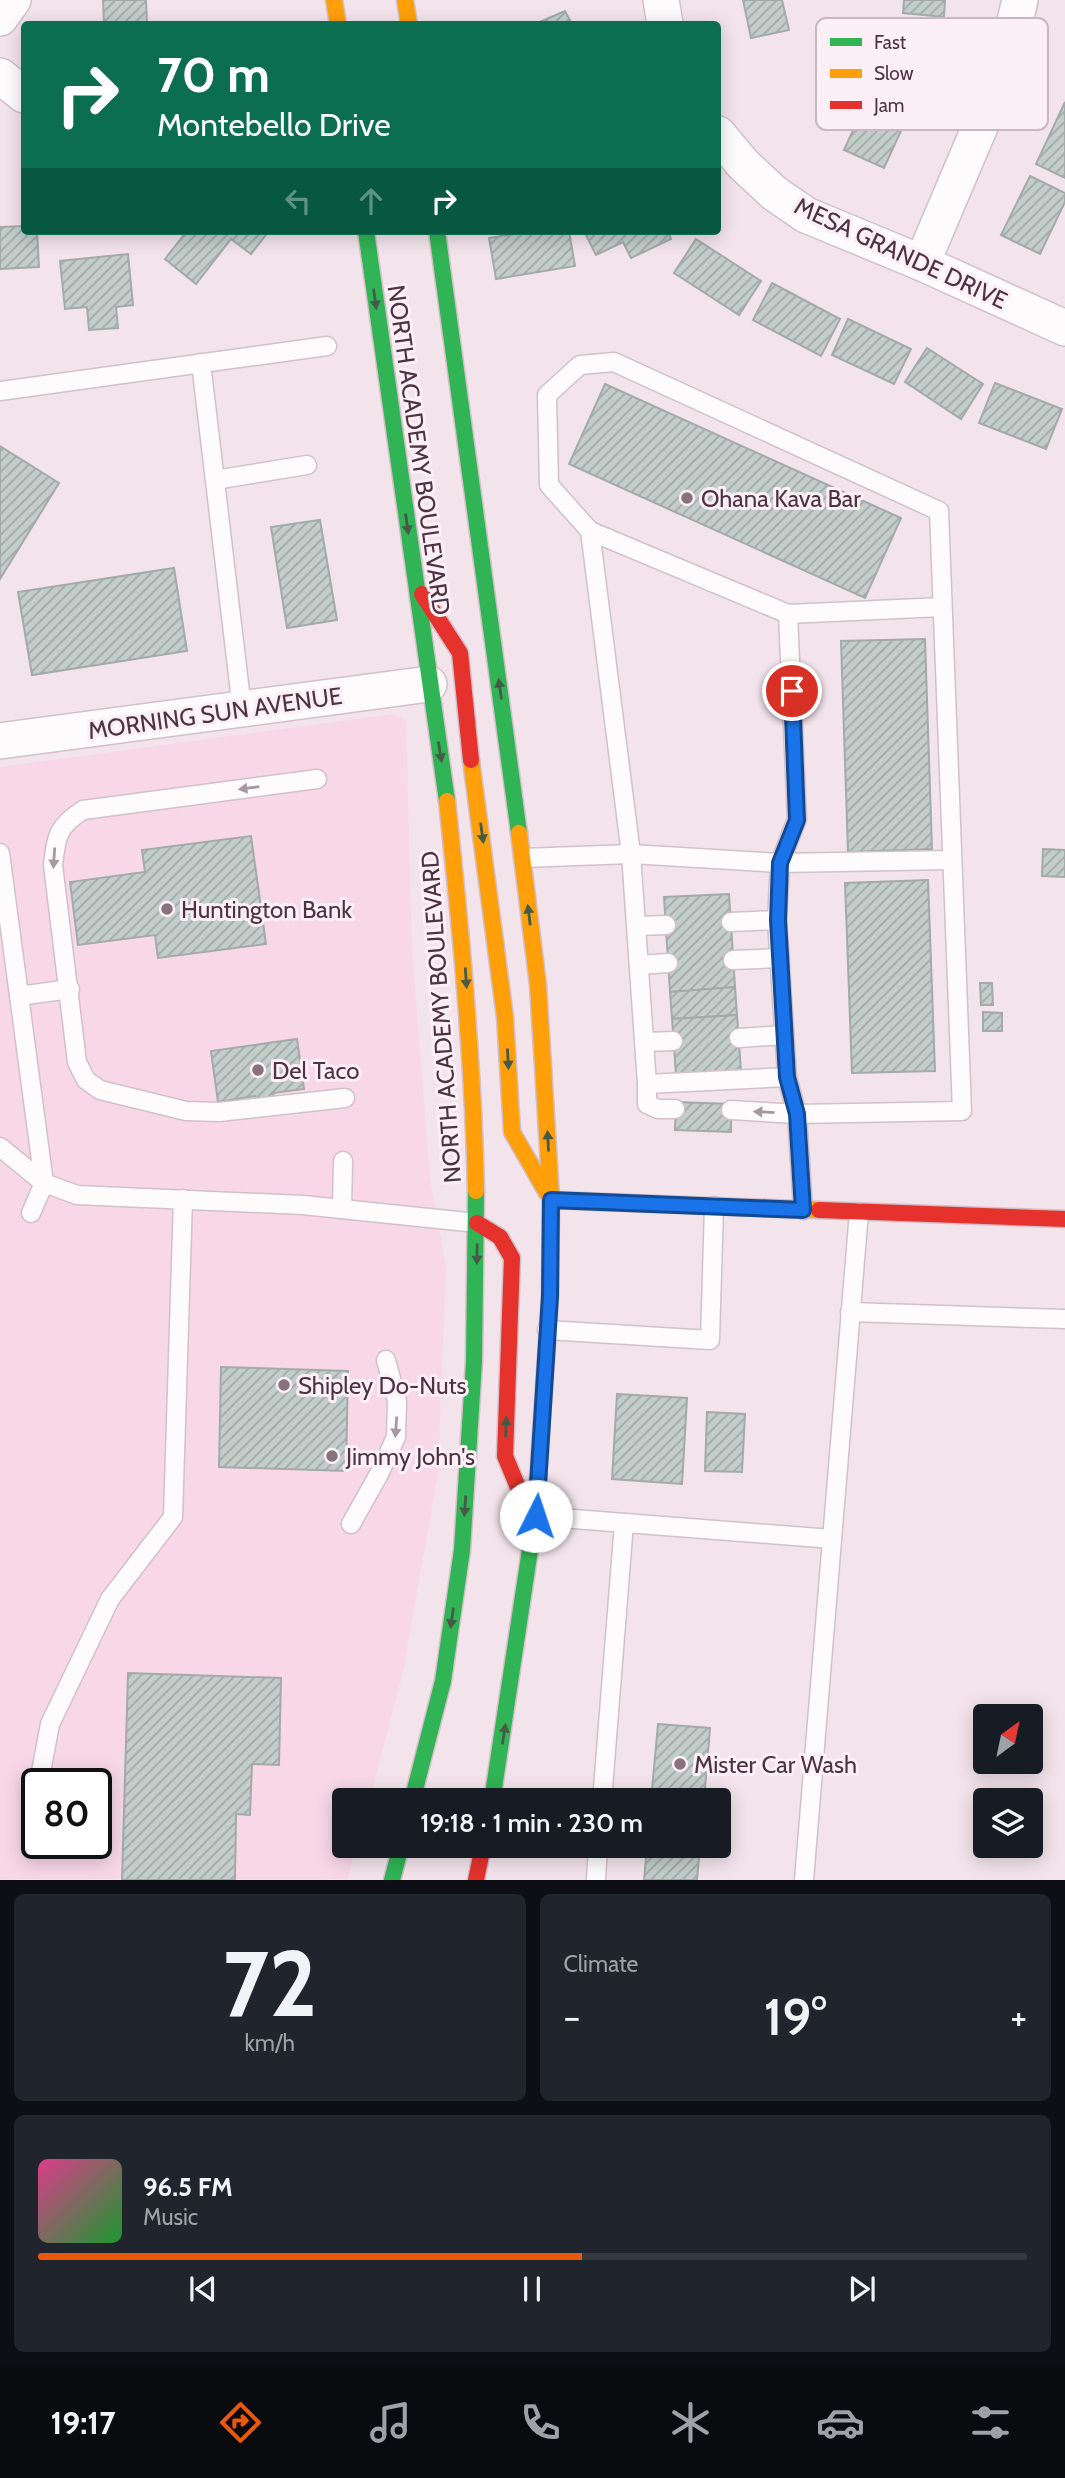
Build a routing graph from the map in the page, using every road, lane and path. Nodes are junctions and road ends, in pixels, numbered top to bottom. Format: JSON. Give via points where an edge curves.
{"nodes":[{"id":1,"x":13,"y":0,"type":"edge"},
{"id":2,"x":334,"y":0,"type":"edge"},
{"id":3,"x":405,"y":0,"type":"edge"},
{"id":4,"x":662,"y":0,"type":"edge"},
{"id":5,"x":1020,"y":0,"type":"edge"},
{"id":6,"x":0,"y":18,"type":"edge"},
{"id":7,"x":1016,"y":18,"type":"edge"},
{"id":8,"x":338,"y":21,"type":"edge"},
{"id":9,"x":408,"y":21,"type":"edge"},
{"id":10,"x":665,"y":21,"type":"edge"},
{"id":11,"x":0,"y":76,"type":"edge"},
{"id":12,"x":21,"y":93,"type":"edge"},
{"id":13,"x":979,"y":130,"type":"edge"},
{"id":14,"x":721,"y":138,"type":"edge"},
{"id":15,"x":367,"y":235,"type":"edge"},
{"id":16,"x":438,"y":235,"type":"edge"},
{"id":17,"x":922,"y":263,"type":"junction"},
{"id":18,"x":1065,"y":328,"type":"edge"},
{"id":19,"x":327,"y":346,"type":"dead end"},
{"id":20,"x":201,"y":363,"type":"junction"},
{"id":21,"x":0,"y":391,"type":"edge"},
{"id":22,"x":307,"y":466,"type":"dead end"},
{"id":23,"x":215,"y":480,"type":"junction"},
{"id":24,"x":590,"y":531,"type":"junction"},
{"id":25,"x":415,"y":584,"type":"junction"},
{"id":26,"x":942,"y":607,"type":"junction"},
{"id":27,"x":788,"y":614,"type":"junction"},
{"id":28,"x":429,"y":684,"type":"junction"},
{"id":29,"x":242,"y":709,"type":"junction"},
{"id":30,"x":0,"y":741,"type":"edge"},
{"id":31,"x":317,"y":779,"type":"dead end"},
{"id":32,"x":0,"y":853,"type":"edge"},
{"id":33,"x":631,"y":854,"type":"junction"},
{"id":34,"x":523,"y":858,"type":"junction"},
{"id":35,"x":953,"y":860,"type":"junction"},
{"id":36,"x":780,"y":863,"type":"junction"},
{"id":37,"x":778,"y":920,"type":"junction"},
{"id":38,"x":731,"y":922,"type":"dead end"},
{"id":39,"x":666,"y":925,"type":"dead end"},
{"id":40,"x":637,"y":926,"type":"junction"},
{"id":41,"x":780,"y":958,"type":"junction"},
{"id":42,"x":733,"y":960,"type":"dead end"},
{"id":43,"x":668,"y":963,"type":"dead end"},
{"id":44,"x":639,"y":965,"type":"junction"},
{"id":45,"x":70,"y":989,"type":"junction"},
{"id":46,"x":19,"y":996,"type":"junction"},
{"id":47,"x":784,"y":1035,"type":"junction"},
{"id":48,"x":739,"y":1038,"type":"dead end"},
{"id":49,"x":673,"y":1041,"type":"dead end"},
{"id":50,"x":645,"y":1042,"type":"junction"},
{"id":51,"x":787,"y":1077,"type":"junction"},
{"id":52,"x":646,"y":1084,"type":"junction"},
{"id":53,"x":345,"y":1098,"type":"dead end"},
{"id":54,"x":675,"y":1109,"type":"dead end"},
{"id":55,"x":731,"y":1110,"type":"dead end"},
{"id":56,"x":797,"y":1114,"type":"junction"},
{"id":57,"x":0,"y":1147,"type":"edge"},
{"id":58,"x":343,"y":1161,"type":"dead end"},
{"id":59,"x":44,"y":1183,"type":"junction"},
{"id":60,"x":183,"y":1199,"type":"junction"},
{"id":61,"x":551,"y":1200,"type":"junction"},
{"id":62,"x":714,"y":1206,"type":"junction"},
{"id":63,"x":342,"y":1209,"type":"junction"},
{"id":64,"x":803,"y":1210,"type":"junction"},
{"id":65,"x":859,"y":1212,"type":"junction"},
{"id":66,"x":31,"y":1213,"type":"dead end"},
{"id":67,"x":1065,"y":1219,"type":"edge"},
{"id":68,"x":478,"y":1223,"type":"junction"},
{"id":69,"x":850,"y":1312,"type":"junction"},
{"id":70,"x":1065,"y":1319,"type":"edge"},
{"id":71,"x":547,"y":1330,"type":"junction"},
{"id":72,"x":386,"y":1360,"type":"dead end"},
{"id":73,"x":536,"y":1513,"type":"junction"},
{"id":74,"x":624,"y":1523,"type":"junction"},
{"id":75,"x":351,"y":1524,"type":"dead end"},
{"id":76,"x":832,"y":1539,"type":"junction"},
{"id":77,"x":42,"y":1768,"type":"edge"},
{"id":78,"x":415,"y":1788,"type":"edge"},
{"id":79,"x":494,"y":1788,"type":"edge"},
{"id":80,"x":603,"y":1788,"type":"edge"},
{"id":81,"x":398,"y":1858,"type":"edge"},
{"id":82,"x":481,"y":1858,"type":"edge"},
{"id":83,"x":597,"y":1858,"type":"edge"},
{"id":84,"x":392,"y":1880,"type":"edge"},
{"id":85,"x":476,"y":1880,"type":"edge"},
{"id":86,"x":596,"y":1880,"type":"edge"},
{"id":87,"x":804,"y":1880,"type":"edge"}],
"edges":[{"from":1,"to":6,"type":"street"},
{"from":2,"to":8,"type":"main road"},
{"from":3,"to":9,"type":"main road"},
{"from":4,"to":10,"type":"street"},
{"from":5,"to":7,"type":"street"},
{"from":11,"to":12,"type":"street"},
{"from":13,"to":17,"type":"street"},
{"from":14,"to":17,"type":"street","name":"MESA GRANDE DRIVE","via":[[774,193],[806,215]]},
{"from":15,"to":25,"type":"main road","name":"NORTH ACADEMY BOULEVARD","one_way":true},
{"from":34,"to":16,"type":"main road","name":"NORTH ACADEMY BOULEVARD","one_way":true},
{"from":17,"to":18,"type":"street","name":"MESA GRANDE DRIVE"},
{"from":19,"to":20,"type":"lane"},
{"from":20,"to":21,"type":"lane"},
{"from":20,"to":23,"type":"lane"},
{"from":22,"to":23,"type":"lane"},
{"from":23,"to":29,"type":"lane"},
{"from":24,"to":26,"type":"lane","via":[[549,485],[547,395],[580,365],[614,362],[939,511]]},
{"from":24,"to":27,"type":"lane"},
{"from":24,"to":33,"type":"lane"},
{"from":25,"to":28,"type":"main road","name":"NORTH ACADEMY BOULEVARD"},
{"from":25,"to":61,"type":"main road","one_way":true,"via":[[460,653],[505,1017],[512,1132]]},
{"from":26,"to":27,"type":"lane"},
{"from":26,"to":35,"type":"lane"},
{"from":27,"to":36,"type":"lane","via":[[797,820]]},
{"from":28,"to":29,"type":"street","name":"MORNING SUN AVENUE"},
{"from":28,"to":68,"type":"main road","name":"NORTH ACADEMY BOULEVARD","one_way":true,"via":[[465,964]]},
{"from":29,"to":30,"type":"street","name":"MORNING SUN AVENUE"},
{"from":31,"to":45,"type":"lane","one_way":true,"via":[[83,810],[65,822],[57,837],[53,864]]},
{"from":32,"to":46,"type":"lane"},
{"from":33,"to":34,"type":"lane"},
{"from":33,"to":36,"type":"lane"},
{"from":33,"to":40,"type":"lane"},
{"from":61,"to":34,"type":"main road","name":"NORTH ACADEMY BOULEVARD","one_way":true,"via":[[538,985]]},
{"from":35,"to":36,"type":"lane"},
{"from":35,"to":56,"type":"lane","via":[[962,1111]]},
{"from":36,"to":37,"type":"lane"},
{"from":37,"to":38,"type":"lane"},
{"from":37,"to":41,"type":"lane"},
{"from":39,"to":40,"type":"lane"},
{"from":40,"to":44,"type":"lane"},
{"from":41,"to":42,"type":"lane"},
{"from":41,"to":47,"type":"lane"},
{"from":43,"to":44,"type":"lane"},
{"from":44,"to":50,"type":"lane"},
{"from":45,"to":46,"type":"lane"},
{"from":45,"to":53,"type":"lane","via":[[77,1062],[86,1080],[100,1090],[186,1111],[219,1112]]},
{"from":46,"to":59,"type":"lane"},
{"from":47,"to":48,"type":"lane"},
{"from":47,"to":51,"type":"lane"},
{"from":49,"to":50,"type":"lane"},
{"from":50,"to":52,"type":"lane"},
{"from":51,"to":52,"type":"lane"},
{"from":51,"to":56,"type":"lane"},
{"from":52,"to":54,"type":"lane","via":[[647,1104]]},
{"from":56,"to":55,"type":"lane","one_way":true},
{"from":56,"to":64,"type":"lane"},
{"from":57,"to":59,"type":"lane"},
{"from":58,"to":63,"type":"lane"},
{"from":59,"to":60,"type":"lane","via":[[77,1195]]},
{"from":59,"to":66,"type":"lane"},
{"from":60,"to":63,"type":"lane"},
{"from":60,"to":77,"type":"lane","via":[[173,1517],[110,1598],[50,1724]]},
{"from":61,"to":62,"type":"main road"},
{"from":61,"to":71,"type":"main road","name":"NORTH ACADEMY BOULEVARD"},
{"from":62,"to":64,"type":"main road"},
{"from":62,"to":71,"type":"lane","via":[[710,1340]]},
{"from":63,"to":68,"type":"lane"},
{"from":64,"to":65,"type":"main road"},
{"from":65,"to":67,"type":"main road"},
{"from":65,"to":69,"type":"lane"},
{"from":73,"to":68,"type":"main road","one_way":true,"via":[[512,1478],[505,1456],[512,1258],[500,1237]]},
{"from":68,"to":78,"type":"main road","name":"NORTH ACADEMY BOULEVARD","one_way":true,"via":[[461,1550],[443,1681]]},
{"from":69,"to":70,"type":"lane"},
{"from":69,"to":76,"type":"lane"},
{"from":71,"to":73,"type":"main road","name":"NORTH ACADEMY BOULEVARD"},
{"from":72,"to":75,"type":"lane","one_way":true,"via":[[397,1401],[396,1437]]},
{"from":73,"to":74,"type":"lane"},
{"from":79,"to":73,"type":"main road","name":"NORTH ACADEMY BOULEVARD","one_way":true},
{"from":74,"to":76,"type":"lane"},
{"from":74,"to":80,"type":"lane"},
{"from":76,"to":87,"type":"lane"},
{"from":81,"to":84,"type":"main road"},
{"from":82,"to":85,"type":"main road"},
{"from":83,"to":86,"type":"lane"}]}
